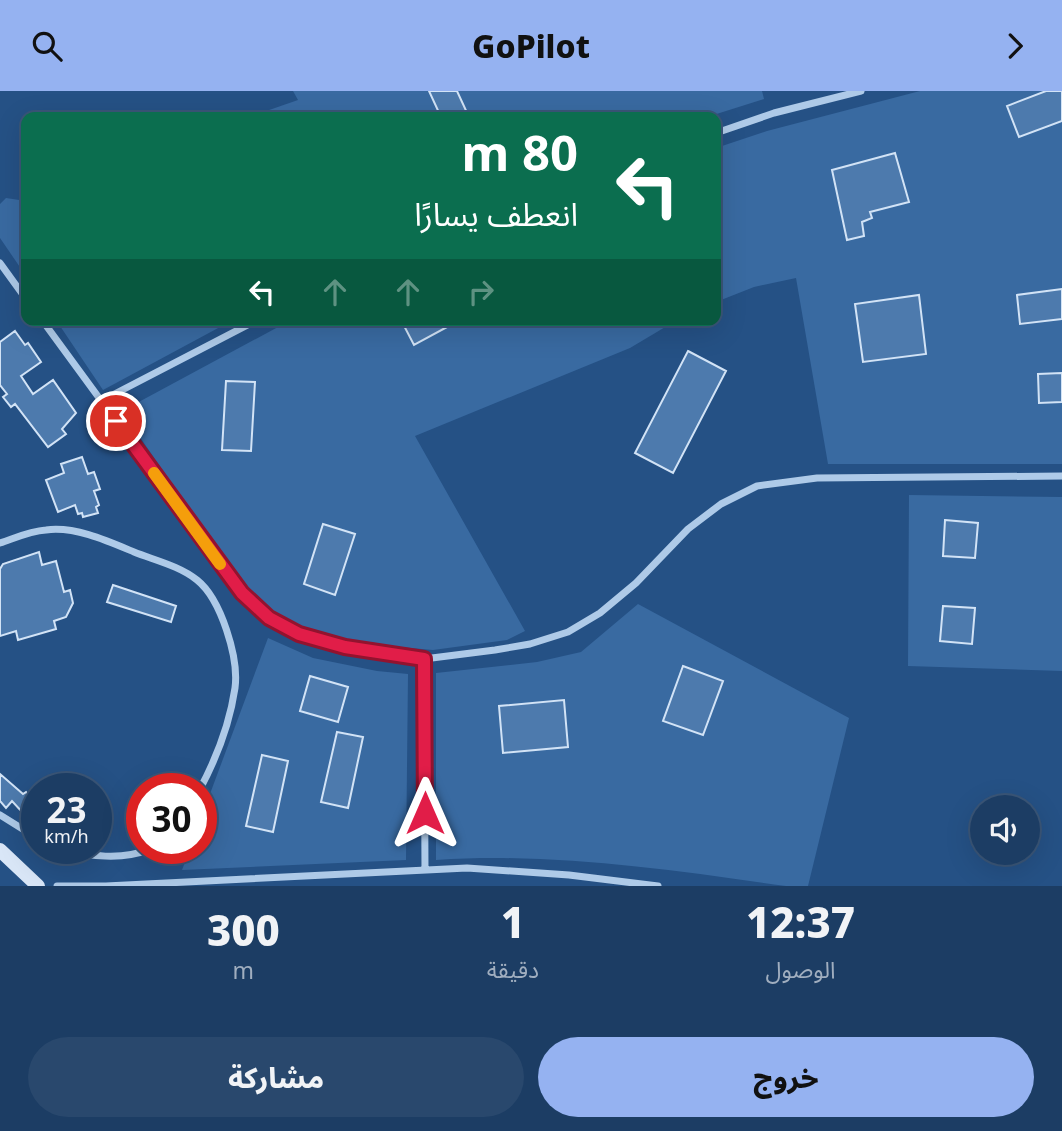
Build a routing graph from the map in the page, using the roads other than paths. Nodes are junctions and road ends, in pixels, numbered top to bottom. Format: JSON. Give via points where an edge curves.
{"nodes":[{"id":1,"x":861,"y":91,"type":"edge"},
{"id":2,"x":721,"y":131,"type":"edge"},
{"id":3,"x":0,"y":263,"type":"edge"},
{"id":4,"x":21,"y":292,"type":"edge"},
{"id":5,"x":46,"y":326,"type":"edge"},
{"id":6,"x":245,"y":326,"type":"edge"},
{"id":7,"x":101,"y":401,"type":"junction"},
{"id":8,"x":1062,"y":476,"type":"edge"},
{"id":9,"x":0,"y":543,"type":"edge"},
{"id":10,"x":424,"y":659,"type":"junction"},
{"id":11,"x":207,"y":773,"type":"edge"},
{"id":12,"x":0,"y":815,"type":"edge"},
{"id":13,"x":21,"y":828,"type":"edge"},
{"id":14,"x":0,"y":850,"type":"edge"},
{"id":15,"x":425,"y":869,"type":"junction"},
{"id":16,"x":38,"y":886,"type":"edge"},
{"id":17,"x":57,"y":886,"type":"edge"},
{"id":18,"x":658,"y":886,"type":"edge"}],
"edges":[{"from":1,"to":2,"type":"street"},
{"from":3,"to":4,"type":"street"},
{"from":5,"to":7,"type":"street"},
{"from":6,"to":7,"type":"street"},
{"from":7,"to":10,"type":"street","via":[[242,593],[269,618],[299,634],[345,647]]},
{"from":8,"to":10,"type":"street","via":[[817,478],[757,486],[721,504],[688,529],[636,583],[568,632],[530,644]]},
{"from":9,"to":11,"type":"street","via":[[47,529],[64,530],[186,572],[204,587],[225,627],[236,686]]},
{"from":10,"to":15,"type":"street"},
{"from":12,"to":13,"type":"street"},
{"from":14,"to":16,"type":"street"},
{"from":15,"to":17,"type":"street"},
{"from":15,"to":18,"type":"street","via":[[508,870]]}]}
